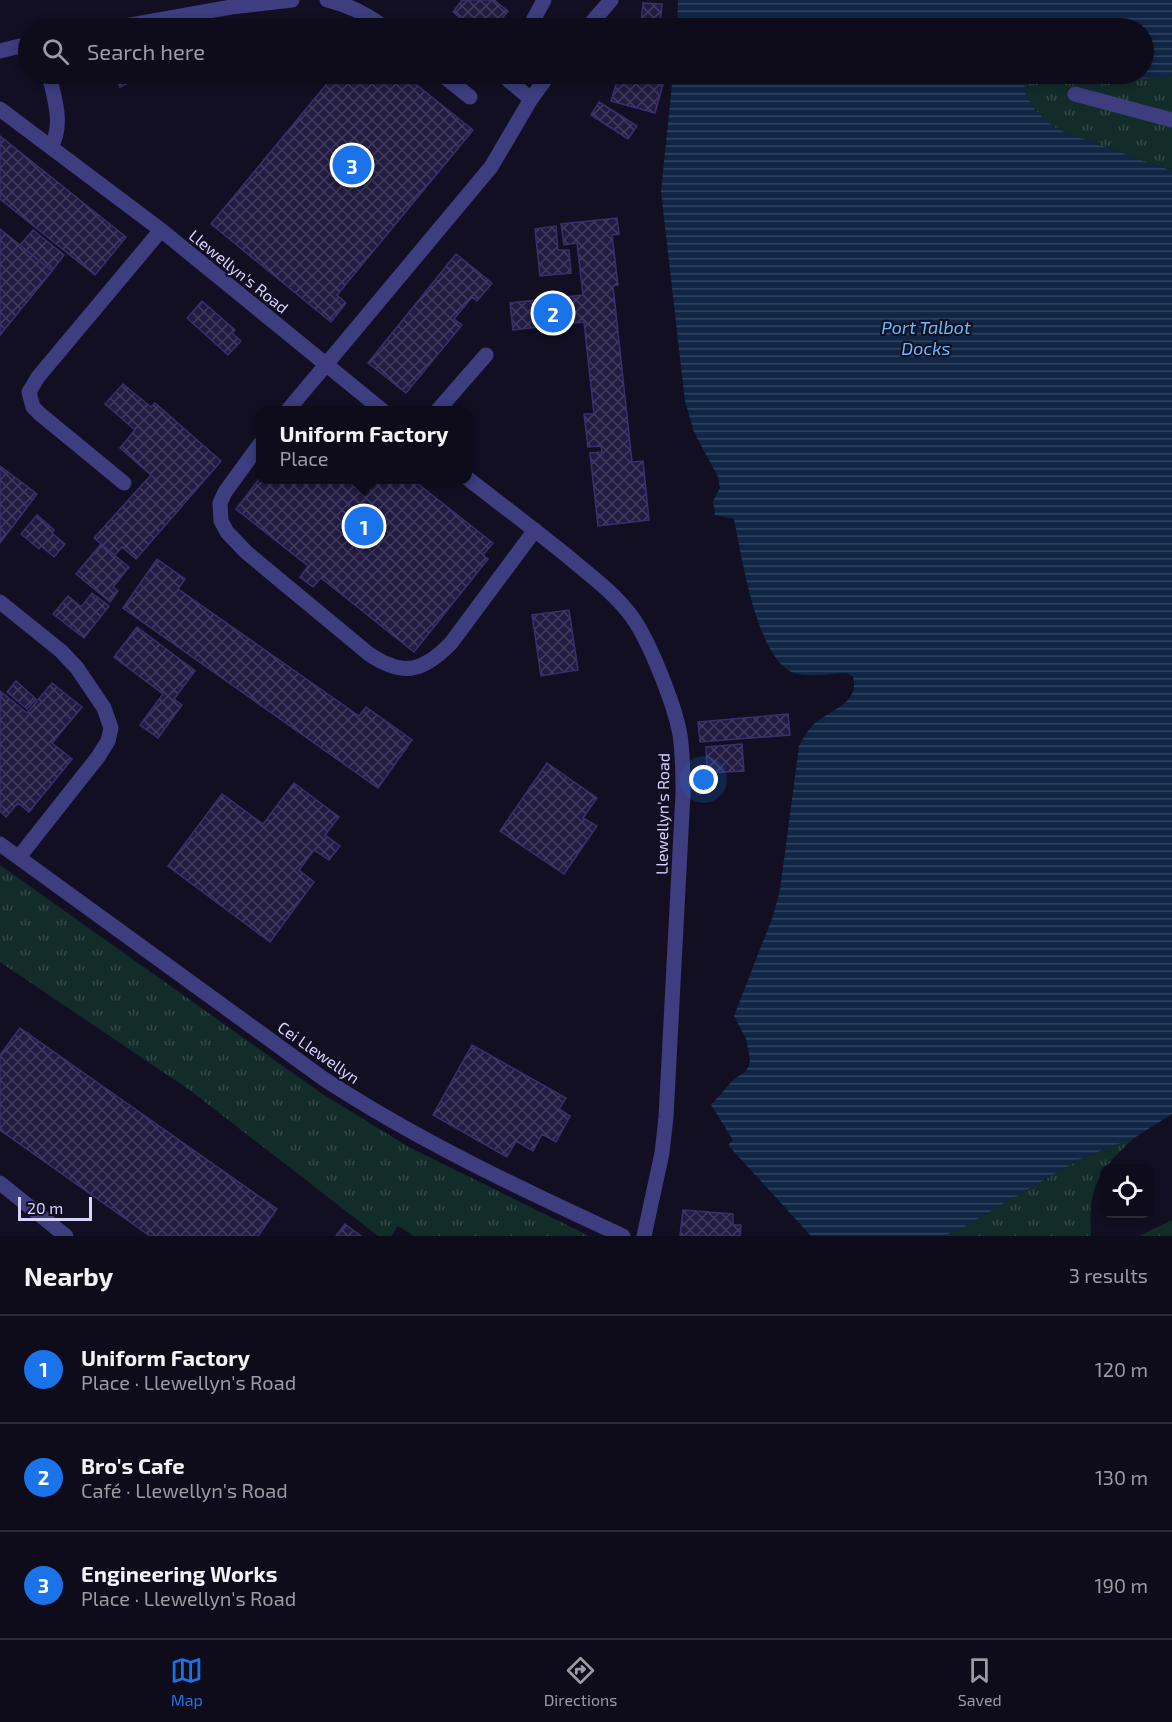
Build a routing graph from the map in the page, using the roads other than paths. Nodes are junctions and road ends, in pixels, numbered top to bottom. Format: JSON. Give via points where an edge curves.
{"nodes":[{"id":1,"x":292,"y":0,"type":"edge"},
{"id":2,"x":327,"y":0,"type":"edge"},
{"id":3,"x":544,"y":0,"type":"edge"},
{"id":4,"x":611,"y":0,"type":"edge"},
{"id":5,"x":172,"y":18,"type":"edge"},
{"id":6,"x":370,"y":18,"type":"edge"},
{"id":7,"x":534,"y":18,"type":"edge"},
{"id":8,"x":596,"y":18,"type":"edge"},
{"id":9,"x":18,"y":46,"type":"edge"},
{"id":10,"x":0,"y":51,"type":"edge"},
{"id":11,"x":51,"y":84,"type":"edge"},
{"id":12,"x":454,"y":84,"type":"edge"},
{"id":13,"x":513,"y":84,"type":"edge"},
{"id":14,"x":542,"y":84,"type":"edge"},
{"id":15,"x":1075,"y":94,"type":"dead end"},
{"id":16,"x":470,"y":97,"type":"dead end"},
{"id":17,"x":531,"y":99,"type":"junction"},
{"id":18,"x":0,"y":109,"type":"edge"},
{"id":19,"x":1172,"y":120,"type":"edge"},
{"id":20,"x":51,"y":147,"type":"junction"},
{"id":21,"x":161,"y":230,"type":"junction"},
{"id":22,"x":486,"y":355,"type":"dead end"},
{"id":23,"x":325,"y":365,"type":"junction"},
{"id":24,"x":292,"y":406,"type":"edge"},
{"id":25,"x":376,"y":406,"type":"edge"},
{"id":26,"x":442,"y":406,"type":"edge"},
{"id":27,"x":256,"y":451,"type":"edge"},
{"id":28,"x":472,"y":481,"type":"edge"},
{"id":29,"x":124,"y":483,"type":"dead end"},
{"id":30,"x":536,"y":530,"type":"junction"},
{"id":31,"x":0,"y":602,"type":"edge"},
{"id":32,"x":0,"y":844,"type":"edge"},
{"id":33,"x":19,"y":857,"type":"junction"},
{"id":34,"x":0,"y":1183,"type":"edge"},
{"id":35,"x":66,"y":1236,"type":"edge"},
{"id":36,"x":623,"y":1236,"type":"edge"},
{"id":37,"x":644,"y":1236,"type":"edge"}],
"edges":[{"from":1,"to":5,"type":"street"},
{"from":2,"to":6,"type":"street","via":[[352,7]]},
{"from":3,"to":7,"type":"street"},
{"from":4,"to":8,"type":"street"},
{"from":9,"to":10,"type":"street"},
{"from":11,"to":20,"type":"street","via":[[58,118],[57,136]]},
{"from":12,"to":16,"type":"street"},
{"from":13,"to":17,"type":"street"},
{"from":14,"to":17,"type":"street"},
{"from":15,"to":19,"type":"street"},
{"from":17,"to":23,"type":"street","via":[[491,167]]},
{"from":18,"to":20,"type":"street","name":"Llewellyn's Road"},
{"from":20,"to":21,"type":"street","name":"Llewellyn's Road"},
{"from":21,"to":23,"type":"street","name":"Llewellyn's Road"},
{"from":21,"to":29,"type":"street","via":[[29,392],[40,414]]},
{"from":22,"to":26,"type":"street"},
{"from":23,"to":24,"type":"street"},
{"from":23,"to":25,"type":"street","name":"Llewellyn's Road"},
{"from":27,"to":30,"type":"street","via":[[220,503],[227,532],[369,654],[396,668],[421,666],[440,654]]},
{"from":28,"to":30,"type":"street","name":"Llewellyn's Road"},
{"from":30,"to":37,"type":"street","name":"Llewellyn's Road","via":[[604,586],[631,615],[655,663],[680,732],[683,794],[666,1117]]},
{"from":31,"to":33,"type":"street","via":[[77,668],[104,708],[111,728],[98,757]]},
{"from":32,"to":33,"type":"street","name":"Cei Llewellyn"},
{"from":33,"to":36,"type":"street","name":"Cei Llewellyn","via":[[367,1107],[523,1190]]},
{"from":34,"to":35,"type":"street"}]}
